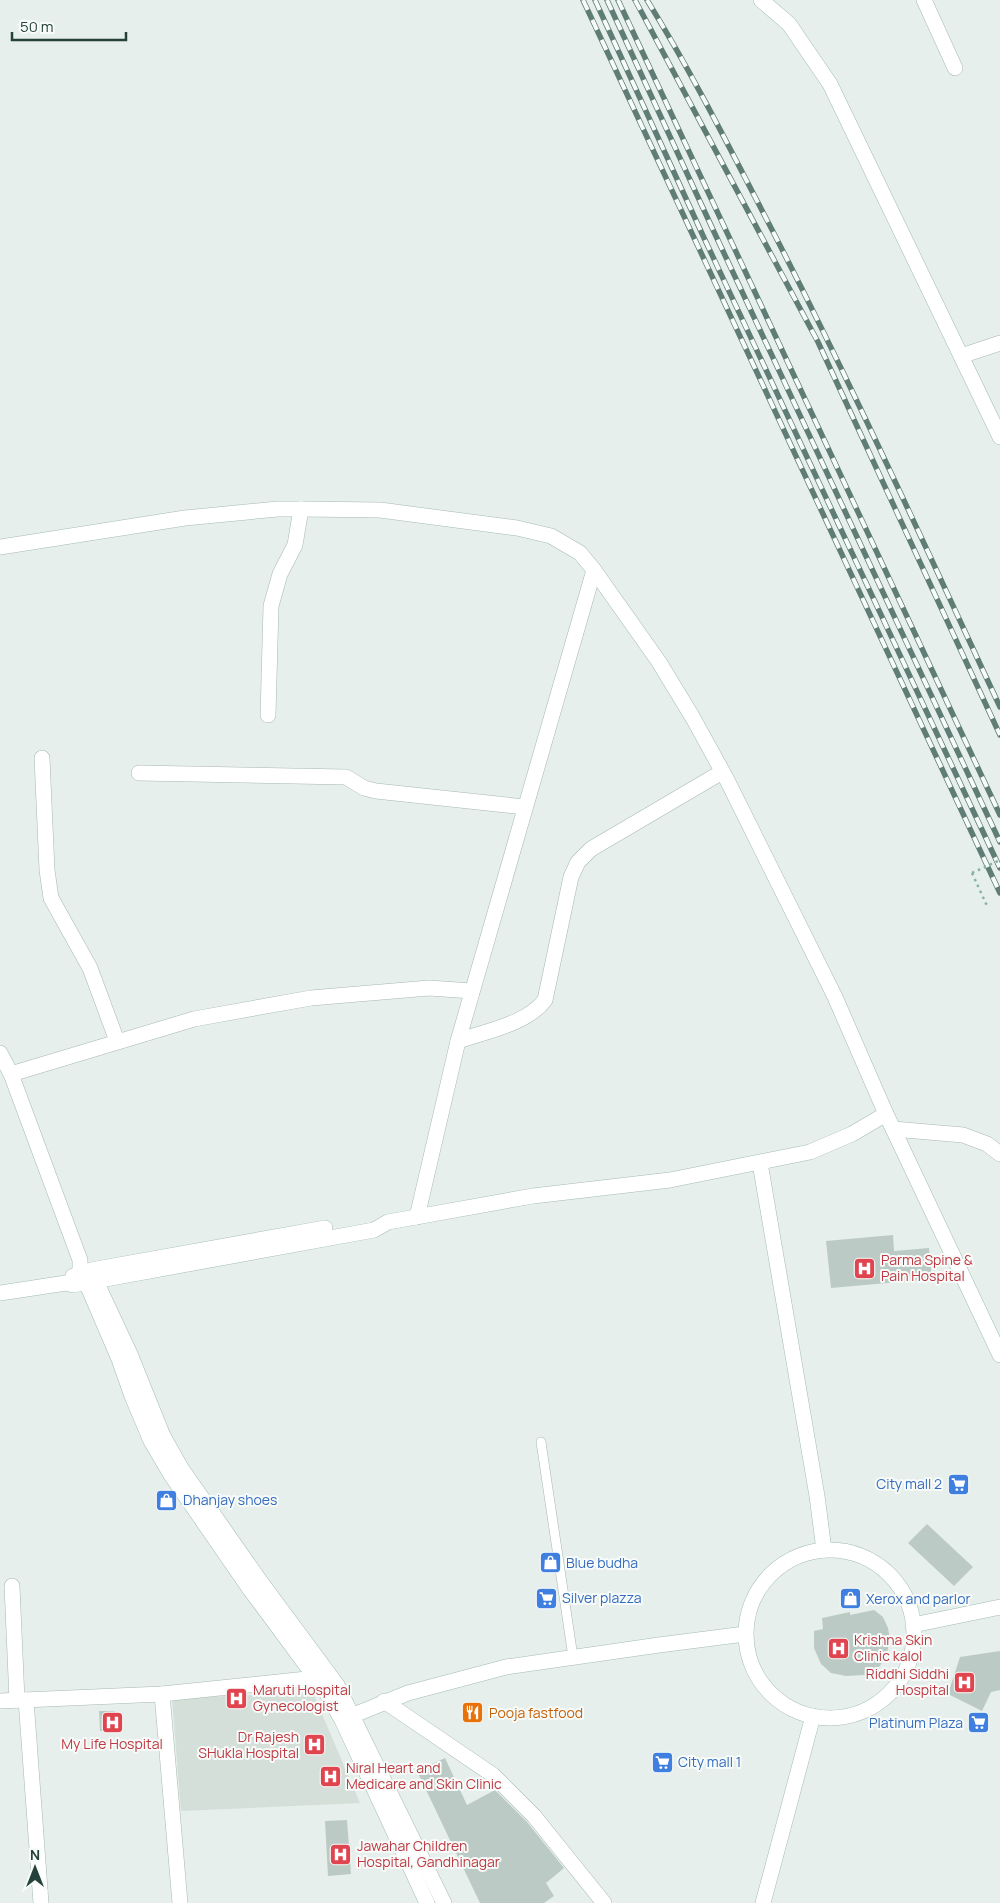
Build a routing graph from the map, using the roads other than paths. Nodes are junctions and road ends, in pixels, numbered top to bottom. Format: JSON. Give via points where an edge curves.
{"nodes":[{"id":1,"x":761,"y":0,"type":"edge"},
{"id":2,"x":924,"y":0,"type":"edge"},
{"id":3,"x":955,"y":68,"type":"dead end"},
{"id":4,"x":1000,"y":343,"type":"edge"},
{"id":5,"x":961,"y":356,"type":"junction"},
{"id":6,"x":1000,"y":437,"type":"edge"},
{"id":7,"x":301,"y":510,"type":"junction"},
{"id":8,"x":0,"y":546,"type":"edge"},
{"id":9,"x":594,"y":570,"type":"junction"},
{"id":10,"x":268,"y":715,"type":"dead end"},
{"id":11,"x":42,"y":758,"type":"dead end"},
{"id":12,"x":722,"y":772,"type":"junction"},
{"id":13,"x":140,"y":773,"type":"dead end"},
{"id":14,"x":525,"y":807,"type":"junction"},
{"id":15,"x":472,"y":991,"type":"junction"},
{"id":16,"x":117,"y":1041,"type":"junction"},
{"id":17,"x":458,"y":1041,"type":"junction"},
{"id":18,"x":0,"y":1053,"type":"edge"},
{"id":19,"x":11,"y":1074,"type":"junction"},
{"id":20,"x":886,"y":1114,"type":"junction"},
{"id":21,"x":893,"y":1130,"type":"junction"},
{"id":22,"x":1000,"y":1154,"type":"edge"},
{"id":23,"x":760,"y":1163,"type":"junction"},
{"id":24,"x":417,"y":1217,"type":"junction"},
{"id":25,"x":87,"y":1273,"type":"junction"},
{"id":26,"x":0,"y":1293,"type":"edge"},
{"id":27,"x":1000,"y":1355,"type":"edge"},
{"id":28,"x":542,"y":1442,"type":"dead end"},
{"id":29,"x":824,"y":1550,"type":"junction"},
{"id":30,"x":12,"y":1586,"type":"dead end"},
{"id":31,"x":1000,"y":1608,"type":"edge"},
{"id":32,"x":913,"y":1625,"type":"junction"},
{"id":33,"x":745,"y":1634,"type":"junction"},
{"id":34,"x":574,"y":1657,"type":"junction"},
{"id":35,"x":316,"y":1678,"type":"junction"},
{"id":36,"x":162,"y":1694,"type":"junction"},
{"id":37,"x":22,"y":1700,"type":"junction"},
{"id":38,"x":0,"y":1701,"type":"edge"},
{"id":39,"x":384,"y":1702,"type":"junction"},
{"id":40,"x":813,"y":1716,"type":"junction"},
{"id":41,"x":347,"y":1717,"type":"junction"},
{"id":42,"x":40,"y":1903,"type":"edge"},
{"id":43,"x":180,"y":1903,"type":"edge"},
{"id":44,"x":428,"y":1903,"type":"edge"},
{"id":45,"x":444,"y":1903,"type":"edge"},
{"id":46,"x":604,"y":1903,"type":"edge"},
{"id":47,"x":763,"y":1903,"type":"edge"}],
"edges":[{"from":1,"to":5,"type":"street","via":[[789,24],[830,84]]},
{"from":2,"to":3,"type":"street"},
{"from":4,"to":5,"type":"street"},
{"from":5,"to":6,"type":"street"},
{"from":7,"to":8,"type":"street","via":[[278,509],[185,518]]},
{"from":7,"to":9,"type":"street","via":[[380,510],[525,529],[566,544]]},
{"from":7,"to":10,"type":"street","via":[[295,545],[280,574],[272,606]]},
{"from":9,"to":12,"type":"street","via":[[659,662]]},
{"from":9,"to":14,"type":"street"},
{"from":11,"to":16,"type":"street","via":[[47,870],[52,898],[90,968]]},
{"from":12,"to":17,"type":"street","via":[[592,849],[578,862],[571,877],[545,1000],[525,1018]]},
{"from":12,"to":20,"type":"street","via":[[835,997]]},
{"from":13,"to":14,"type":"street","via":[[346,777],[364,788],[394,794]]},
{"from":14,"to":15,"type":"street"},
{"from":15,"to":16,"type":"street","via":[[429,988],[311,998],[194,1019]]},
{"from":15,"to":17,"type":"street"},
{"from":16,"to":19,"type":"street"},
{"from":17,"to":24,"type":"street"},
{"from":18,"to":19,"type":"street"},
{"from":19,"to":25,"type":"street"},
{"from":20,"to":21,"type":"street"},
{"from":20,"to":23,"type":"street","via":[[852,1134],[810,1152]]},
{"from":21,"to":22,"type":"street","via":[[963,1134],[987,1144]]},
{"from":21,"to":27,"type":"street"},
{"from":23,"to":24,"type":"street","via":[[670,1180],[533,1196]]},
{"from":23,"to":29,"type":"street"},
{"from":24,"to":25,"type":"street","via":[[388,1222],[374,1230]]},
{"from":25,"to":26,"type":"street","via":[[73,1285],[66,1283]]},
{"from":25,"to":35,"type":"street","via":[[151,1441],[249,1588]]},
{"from":25,"to":41,"type":"street","via":[[130,1354],[163,1436],[181,1468],[337,1685]]},
{"from":28,"to":34,"type":"lane"},
{"from":29,"to":32,"type":"street","via":[[853,1553],[878,1565],[899,1585],[911,1611]]},
{"from":29,"to":33,"type":"street","via":[[802,1554],[782,1564],[765,1579],[754,1596]]},
{"from":30,"to":37,"type":"street"},
{"from":31,"to":32,"type":"street"},
{"from":32,"to":40,"type":"street","via":[[914,1639],[908,1667],[892,1691],[869,1708],[842,1717]]},
{"from":33,"to":34,"type":"street"},
{"from":33,"to":40,"type":"street","via":[[750,1662],[764,1687],[786,1706]]},
{"from":34,"to":39,"type":"street","via":[[506,1667]]},
{"from":35,"to":36,"type":"street"},
{"from":35,"to":41,"type":"street"},
{"from":36,"to":37,"type":"street"},
{"from":36,"to":43,"type":"street"},
{"from":37,"to":38,"type":"street"},
{"from":37,"to":42,"type":"street"},
{"from":39,"to":41,"type":"street"},
{"from":39,"to":46,"type":"street","via":[[493,1775],[534,1816]]},
{"from":40,"to":47,"type":"street"},
{"from":41,"to":44,"type":"street"},
{"from":41,"to":45,"type":"street"}]}
